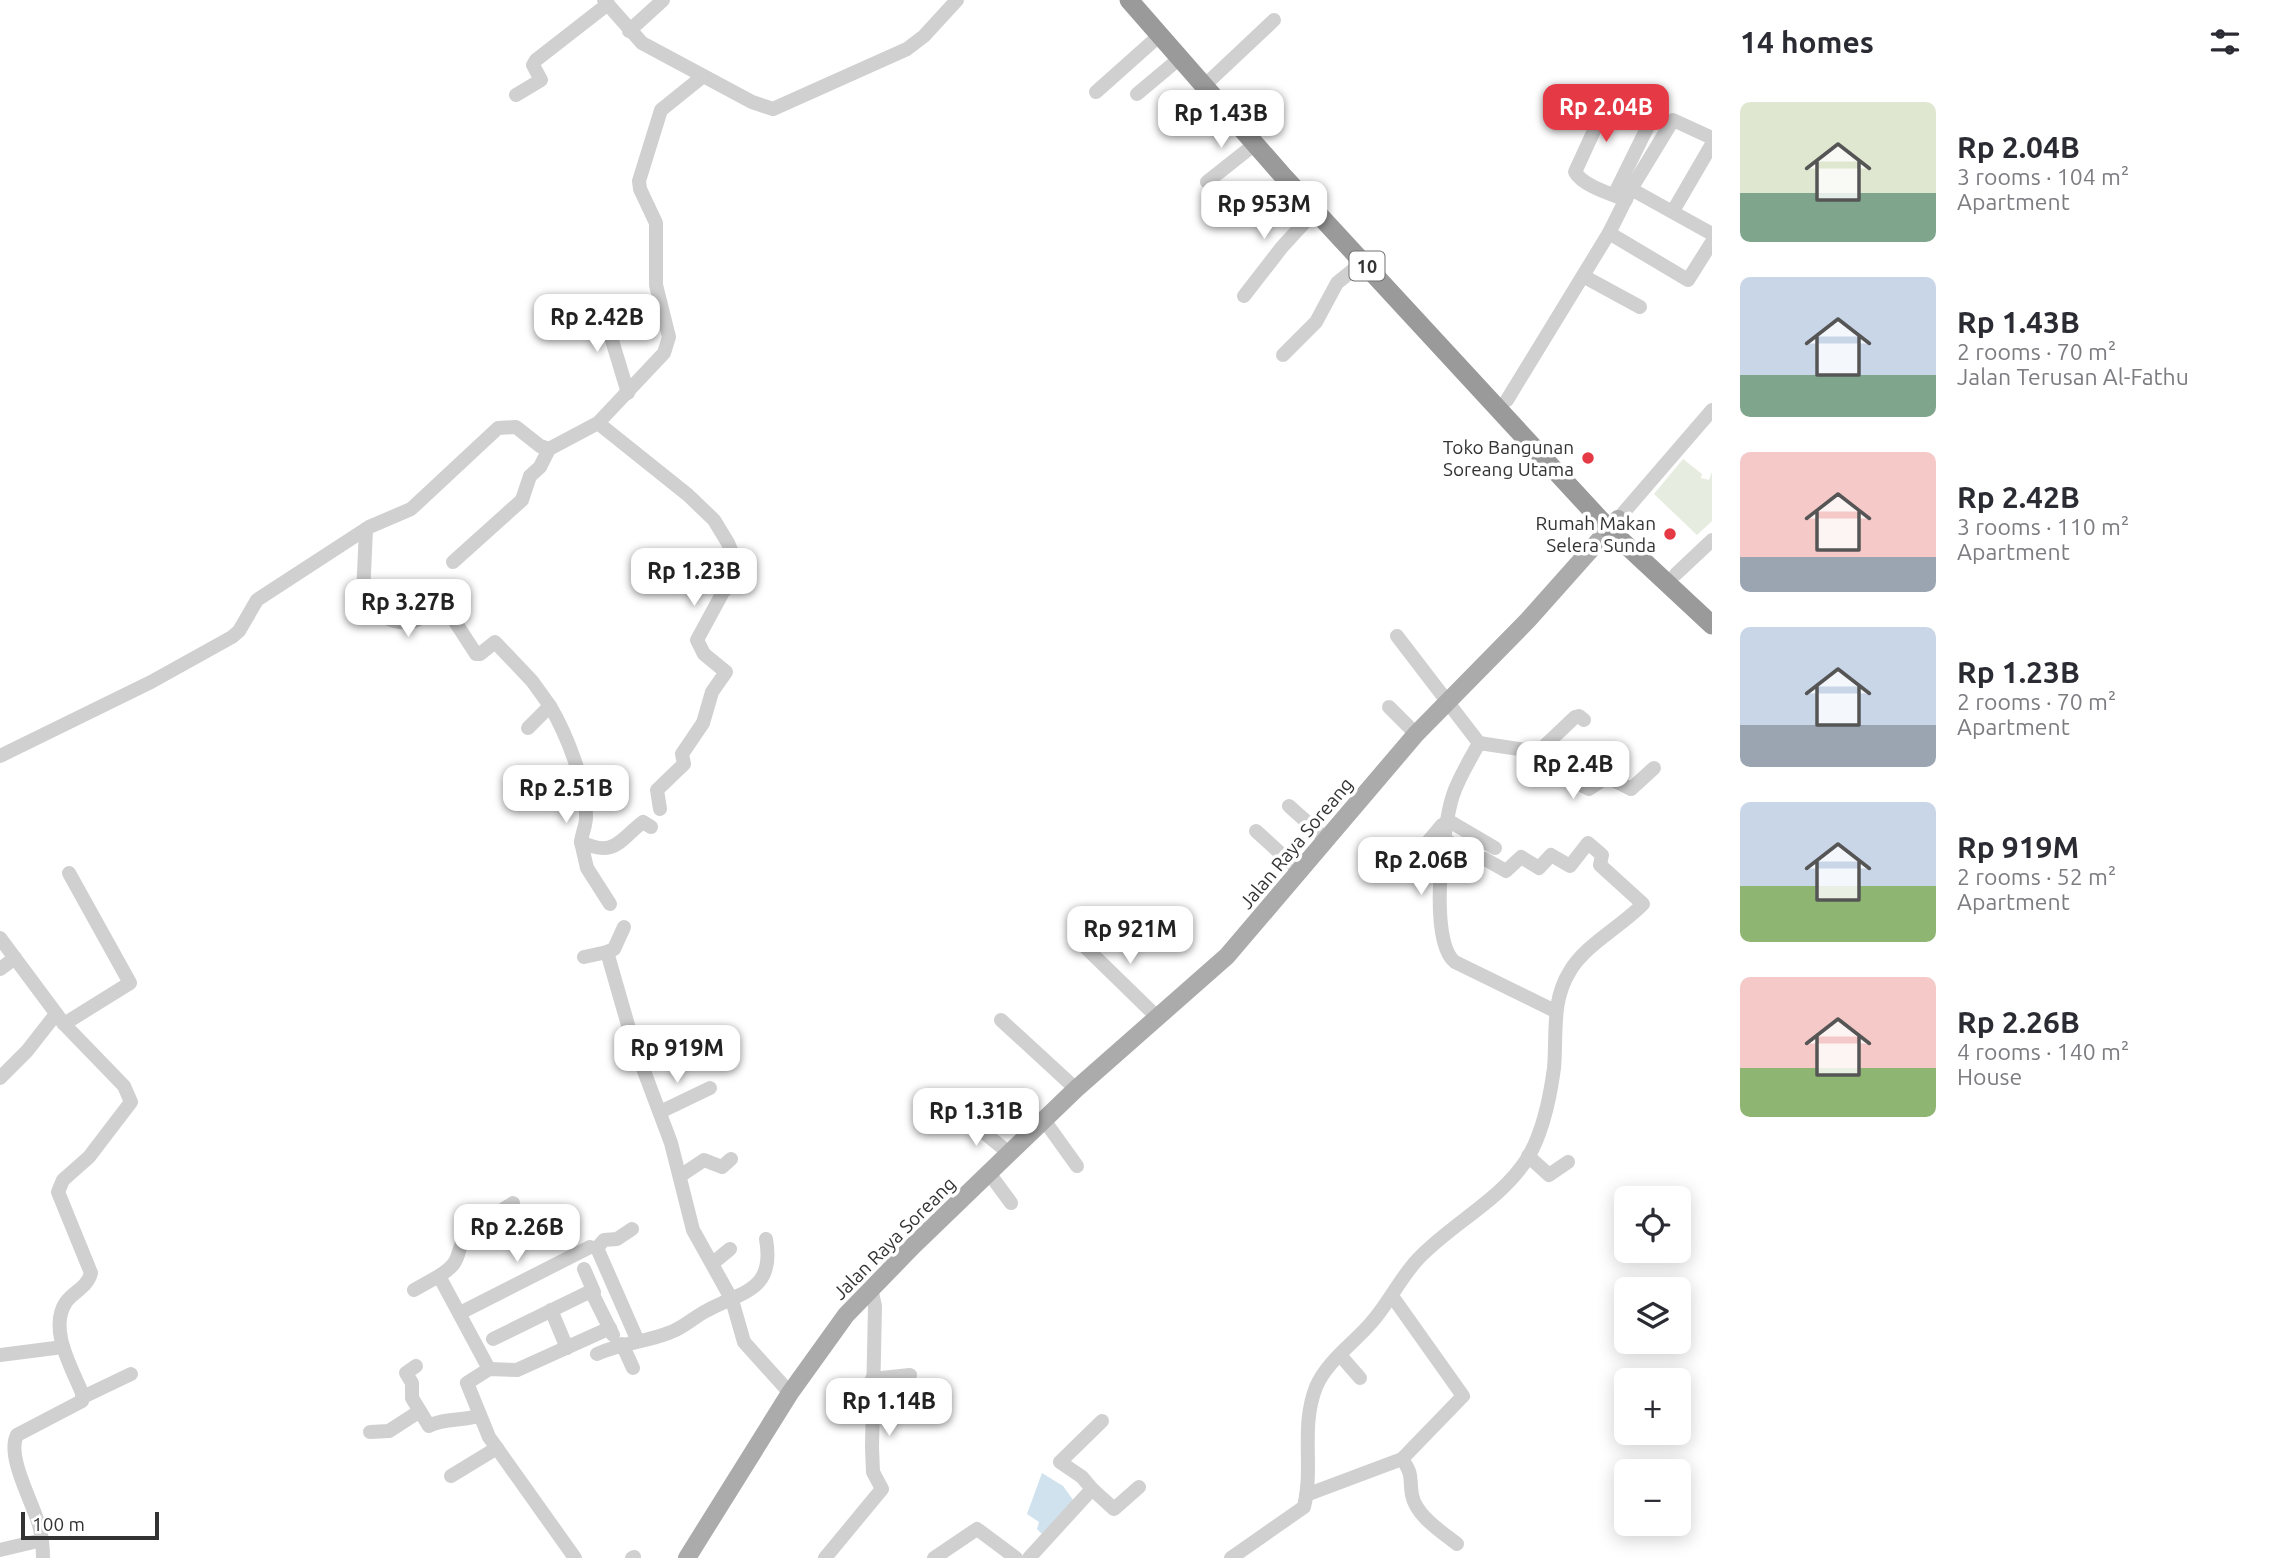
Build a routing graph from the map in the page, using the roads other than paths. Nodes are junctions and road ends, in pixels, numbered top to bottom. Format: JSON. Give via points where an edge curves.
{"nodes":[{"id":1,"x":663,"y":0,"type":"edge"},
{"id":2,"x":957,"y":0,"type":"edge"},
{"id":3,"x":1129,"y":0,"type":"edge"},
{"id":4,"x":1146,"y":0,"type":"edge"},
{"id":5,"x":606,"y":2,"type":"edge"},
{"id":6,"x":1274,"y":20,"type":"dead end"},
{"id":7,"x":629,"y":30,"type":"junction"},
{"id":8,"x":1160,"y":35,"type":"junction"},
{"id":9,"x":1180,"y":58,"type":"junction"},
{"id":10,"x":702,"y":76,"type":"junction"},
{"id":11,"x":1209,"y":81,"type":"junction"},
{"id":12,"x":1096,"y":92,"type":"dead end"},
{"id":13,"x":1137,"y":94,"type":"dead end"},
{"id":14,"x":516,"y":95,"type":"dead end"},
{"id":15,"x":1712,"y":138,"type":"edge"},
{"id":16,"x":1255,"y":144,"type":"junction"},
{"id":17,"x":1712,"y":145,"type":"edge"},
{"id":18,"x":1207,"y":182,"type":"dead end"},
{"id":19,"x":1624,"y":195,"type":"junction"},
{"id":20,"x":1673,"y":211,"type":"junction"},
{"id":21,"x":1326,"y":216,"type":"junction"},
{"id":22,"x":1609,"y":233,"type":"junction"},
{"id":23,"x":1712,"y":234,"type":"edge"},
{"id":24,"x":1712,"y":242,"type":"edge"},
{"id":25,"x":1363,"y":262,"type":"junction"},
{"id":26,"x":1583,"y":276,"type":"junction"},
{"id":27,"x":1244,"y":296,"type":"dead end"},
{"id":28,"x":601,"y":304,"type":"dead end"},
{"id":29,"x":1640,"y":307,"type":"dead end"},
{"id":30,"x":1283,"y":355,"type":"dead end"},
{"id":31,"x":628,"y":393,"type":"junction"},
{"id":32,"x":1507,"y":400,"type":"junction"},
{"id":33,"x":1712,"y":410,"type":"edge"},
{"id":34,"x":598,"y":423,"type":"junction"},
{"id":35,"x":549,"y":449,"type":"junction"},
{"id":36,"x":1614,"y":524,"type":"junction"},
{"id":37,"x":366,"y":528,"type":"junction"},
{"id":38,"x":1712,"y":540,"type":"edge"},
{"id":39,"x":453,"y":562,"type":"dead end"},
{"id":40,"x":1676,"y":574,"type":"junction"},
{"id":41,"x":455,"y":592,"type":"dead end"},
{"id":42,"x":443,"y":603,"type":"junction"},
{"id":43,"x":1712,"y":608,"type":"edge"},
{"id":44,"x":1712,"y":625,"type":"edge"},
{"id":45,"x":1397,"y":636,"type":"dead end"},
{"id":46,"x":1447,"y":701,"type":"junction"},
{"id":47,"x":550,"y":706,"type":"junction"},
{"id":48,"x":1389,"y":707,"type":"dead end"},
{"id":49,"x":1584,"y":720,"type":"dead end"},
{"id":50,"x":528,"y":729,"type":"dead end"},
{"id":51,"x":1416,"y":734,"type":"junction"},
{"id":52,"x":1479,"y":743,"type":"junction"},
{"id":53,"x":1535,"y":755,"type":"junction"},
{"id":54,"x":0,"y":756,"type":"edge"},
{"id":55,"x":1654,"y":768,"type":"dead end"},
{"id":56,"x":1289,"y":806,"type":"dead end"},
{"id":57,"x":660,"y":809,"type":"dead end"},
{"id":58,"x":1449,"y":821,"type":"junction"},
{"id":59,"x":651,"y":827,"type":"dead end"},
{"id":60,"x":1256,"y":831,"type":"dead end"},
{"id":61,"x":1327,"y":840,"type":"junction"},
{"id":62,"x":1446,"y":840,"type":"junction"},
{"id":63,"x":581,"y":842,"type":"junction"},
{"id":64,"x":1495,"y":848,"type":"dead end"},
{"id":65,"x":1415,"y":857,"type":"dead end"},
{"id":66,"x":1300,"y":872,"type":"junction"},
{"id":67,"x":69,"y":873,"type":"dead end"},
{"id":68,"x":610,"y":904,"type":"dead end"},
{"id":69,"x":624,"y":927,"type":"dead end"},
{"id":70,"x":0,"y":938,"type":"edge"},
{"id":71,"x":1078,"y":940,"type":"dead end"},
{"id":72,"x":607,"y":952,"type":"junction"},
{"id":73,"x":584,"y":957,"type":"dead end"},
{"id":74,"x":15,"y":958,"type":"junction"},
{"id":75,"x":0,"y":969,"type":"edge"},
{"id":76,"x":1555,"y":1011,"type":"junction"},
{"id":77,"x":1157,"y":1017,"type":"junction"},
{"id":78,"x":60,"y":1019,"type":"junction"},
{"id":79,"x":1001,"y":1020,"type":"dead end"},
{"id":80,"x":0,"y":1078,"type":"edge"},
{"id":81,"x":710,"y":1088,"type":"dead end"},
{"id":82,"x":1076,"y":1089,"type":"junction"},
{"id":83,"x":660,"y":1112,"type":"junction"},
{"id":84,"x":965,"y":1117,"type":"dead end"},
{"id":85,"x":1044,"y":1120,"type":"junction"},
{"id":86,"x":1009,"y":1153,"type":"junction"},
{"id":87,"x":1528,"y":1156,"type":"junction"},
{"id":88,"x":731,"y":1159,"type":"dead end"},
{"id":89,"x":1568,"y":1162,"type":"dead end"},
{"id":90,"x":1077,"y":1166,"type":"dead end"},
{"id":91,"x":989,"y":1173,"type":"junction"},
{"id":92,"x":680,"y":1176,"type":"junction"},
{"id":93,"x":513,"y":1203,"type":"dead end"},
{"id":94,"x":1011,"y":1203,"type":"dead end"},
{"id":95,"x":632,"y":1229,"type":"dead end"},
{"id":96,"x":766,"y":1239,"type":"dead end"},
{"id":97,"x":590,"y":1247,"type":"dead end"},
{"id":98,"x":730,"y":1249,"type":"dead end"},
{"id":99,"x":713,"y":1263,"type":"junction"},
{"id":100,"x":584,"y":1269,"type":"dead end"},
{"id":101,"x":439,"y":1276,"type":"junction"},
{"id":102,"x":871,"y":1288,"type":"junction"},
{"id":103,"x":414,"y":1290,"type":"dead end"},
{"id":104,"x":594,"y":1292,"type":"junction"},
{"id":105,"x":1392,"y":1296,"type":"junction"},
{"id":106,"x":732,"y":1300,"type":"junction"},
{"id":107,"x":551,"y":1310,"type":"junction"},
{"id":108,"x":460,"y":1314,"type":"junction"},
{"id":109,"x":610,"y":1328,"type":"junction"},
{"id":110,"x":493,"y":1339,"type":"dead end"},
{"id":111,"x":637,"y":1339,"type":"junction"},
{"id":112,"x":620,"y":1344,"type":"junction"},
{"id":113,"x":63,"y":1347,"type":"junction"},
{"id":114,"x":567,"y":1348,"type":"junction"},
{"id":115,"x":597,"y":1354,"type":"dead end"},
{"id":116,"x":0,"y":1355,"type":"edge"},
{"id":117,"x":1339,"y":1355,"type":"junction"},
{"id":118,"x":416,"y":1366,"type":"dead end"},
{"id":119,"x":633,"y":1368,"type":"dead end"},
{"id":120,"x":489,"y":1369,"type":"junction"},
{"id":121,"x":131,"y":1374,"type":"dead end"},
{"id":122,"x":910,"y":1376,"type":"dead end"},
{"id":123,"x":1360,"y":1378,"type":"dead end"},
{"id":124,"x":872,"y":1379,"type":"junction"},
{"id":125,"x":790,"y":1393,"type":"junction"},
{"id":126,"x":83,"y":1398,"type":"junction"},
{"id":127,"x":420,"y":1411,"type":"junction"},
{"id":128,"x":478,"y":1416,"type":"junction"},
{"id":129,"x":1102,"y":1420,"type":"dead end"},
{"id":130,"x":370,"y":1433,"type":"dead end"},
{"id":131,"x":497,"y":1447,"type":"junction"},
{"id":132,"x":1402,"y":1459,"type":"junction"},
{"id":133,"x":451,"y":1476,"type":"dead end"},
{"id":134,"x":1139,"y":1487,"type":"dead end"},
{"id":135,"x":1093,"y":1489,"type":"junction"},
{"id":136,"x":1306,"y":1495,"type":"junction"},
{"id":137,"x":42,"y":1540,"type":"junction"},
{"id":138,"x":1457,"y":1544,"type":"dead end"},
{"id":139,"x":0,"y":1550,"type":"edge"},
{"id":140,"x":43,"y":1558,"type":"edge"},
{"id":141,"x":575,"y":1558,"type":"edge"},
{"id":142,"x":687,"y":1558,"type":"edge"},
{"id":143,"x":825,"y":1558,"type":"edge"},
{"id":144,"x":934,"y":1558,"type":"edge"},
{"id":145,"x":1016,"y":1558,"type":"edge"},
{"id":146,"x":1029,"y":1558,"type":"edge"},
{"id":147,"x":1231,"y":1558,"type":"edge"}],
"edges":[{"from":1,"to":7,"type":"street"},
{"from":2,"to":10,"type":"street","via":[[907,49],[781,108],[761,106]]},
{"from":3,"to":8,"type":"highway","number":"10"},
{"from":4,"to":11,"type":"highway","number":"10"},
{"from":5,"to":7,"type":"street"},
{"from":5,"to":14,"type":"street","via":[[536,60],[533,65],[541,80]]},
{"from":6,"to":11,"type":"street"},
{"from":7,"to":10,"type":"street","via":[[652,49]]},
{"from":8,"to":9,"type":"highway","number":"10"},
{"from":8,"to":12,"type":"street"},
{"from":9,"to":11,"type":"highway","number":"10"},
{"from":9,"to":13,"type":"street"},
{"from":10,"to":31,"type":"street","via":[[661,110],[645,157],[639,185],[656,223],[656,285],[669,341]]},
{"from":11,"to":16,"type":"highway","number":"10"},
{"from":11,"to":21,"type":"highway","number":"10"},
{"from":15,"to":19,"type":"street","via":[[1672,120]]},
{"from":16,"to":18,"type":"street"},
{"from":16,"to":21,"type":"highway","number":"10"},
{"from":17,"to":20,"type":"street"},
{"from":19,"to":19,"type":"street","via":[[1579,178],[1575,172],[1609,98],[1652,118]]},
{"from":19,"to":20,"type":"street"},
{"from":19,"to":22,"type":"street"},
{"from":20,"to":23,"type":"street"},
{"from":21,"to":25,"type":"highway","number":"10"},
{"from":21,"to":27,"type":"street","via":[[1282,247]]},
{"from":21,"to":32,"type":"highway","number":"10"},
{"from":22,"to":24,"type":"street","via":[[1693,283]]},
{"from":22,"to":26,"type":"street"},
{"from":25,"to":30,"type":"street","via":[[1337,283],[1314,324]]},
{"from":25,"to":36,"type":"highway","number":"10"},
{"from":26,"to":29,"type":"street"},
{"from":26,"to":32,"type":"street"},
{"from":28,"to":31,"type":"street"},
{"from":31,"to":34,"type":"street"},
{"from":32,"to":36,"type":"highway","number":"10"},
{"from":33,"to":36,"type":"street"},
{"from":34,"to":35,"type":"street"},
{"from":34,"to":57,"type":"street","via":[[714,520],[741,574],[723,592],[696,640],[726,673],[712,692],[703,723],[682,754],[684,764],[657,790]]},
{"from":35,"to":37,"type":"street","via":[[516,427],[498,428],[411,509]]},
{"from":35,"to":39,"type":"street","via":[[530,477],[522,500]]},
{"from":36,"to":40,"type":"highway","number":"10"},
{"from":36,"to":44,"type":"highway","number":"10"},
{"from":36,"to":46,"type":"main road","name":"Jalan Raya Soreang"},
{"from":37,"to":42,"type":"street","via":[[363,595],[371,607],[389,620],[406,622]]},
{"from":37,"to":54,"type":"street","via":[[257,600],[232,637]]},
{"from":38,"to":40,"type":"street"},
{"from":40,"to":43,"type":"highway","number":"10"},
{"from":41,"to":42,"type":"street"},
{"from":42,"to":47,"type":"street","via":[[476,654],[495,642]]},
{"from":45,"to":46,"type":"street"},
{"from":46,"to":51,"type":"main road","name":"Jalan Raya Soreang"},
{"from":46,"to":52,"type":"street"},
{"from":47,"to":50,"type":"street"},
{"from":47,"to":63,"type":"street","via":[[565,733],[582,791],[587,816]]},
{"from":48,"to":51,"type":"street"},
{"from":49,"to":53,"type":"street","via":[[1575,717]]},
{"from":51,"to":61,"type":"main road","name":"Jalan Raya Soreang"},
{"from":52,"to":53,"type":"street","via":[[1507,745]]},
{"from":52,"to":58,"type":"street","via":[[1452,796]]},
{"from":53,"to":55,"type":"street","via":[[1560,775],[1589,789],[1606,777],[1631,789]]},
{"from":56,"to":61,"type":"street"},
{"from":58,"to":62,"type":"street"},
{"from":58,"to":64,"type":"street"},
{"from":58,"to":65,"type":"street"},
{"from":59,"to":63,"type":"street","via":[[641,823],[617,846]]},
{"from":60,"to":66,"type":"street"},
{"from":61,"to":66,"type":"main road","name":"Jalan Raya Soreang"},
{"from":62,"to":76,"type":"street","via":[[1439,892],[1441,940],[1447,954]]},
{"from":62,"to":76,"type":"street","via":[[1479,861],[1485,859],[1506,871],[1521,857],[1539,868],[1551,855],[1570,866],[1588,843],[1602,855],[1600,864],[1643,902],[1598,945],[1582,954],[1563,984]]},
{"from":63,"to":68,"type":"street","via":[[587,868]]},
{"from":66,"to":77,"type":"main road","name":"Jalan Raya Soreang","via":[[1227,956]]},
{"from":67,"to":78,"type":"street","via":[[130,983]]},
{"from":69,"to":72,"type":"street","via":[[614,949]]},
{"from":70,"to":74,"type":"street"},
{"from":71,"to":77,"type":"street"},
{"from":72,"to":73,"type":"street"},
{"from":72,"to":83,"type":"street"},
{"from":74,"to":75,"type":"street"},
{"from":74,"to":78,"type":"street"},
{"from":76,"to":87,"type":"street","via":[[1553,1070],[1545,1115]]},
{"from":77,"to":82,"type":"main road","name":"Jalan Raya Soreang"},
{"from":78,"to":80,"type":"street"},
{"from":78,"to":113,"type":"street","via":[[124,1086],[131,1102],[89,1157],[59,1185],[60,1199],[91,1273],[88,1282],[64,1305]]},
{"from":79,"to":82,"type":"street"},
{"from":81,"to":83,"type":"street"},
{"from":82,"to":85,"type":"main road","name":"Jalan Raya Soreang"},
{"from":83,"to":92,"type":"street"},
{"from":84,"to":86,"type":"street"},
{"from":85,"to":86,"type":"main road","name":"Jalan Raya Soreang"},
{"from":85,"to":90,"type":"street"},
{"from":86,"to":91,"type":"main road","name":"Jalan Raya Soreang"},
{"from":87,"to":89,"type":"street","via":[[1549,1175]]},
{"from":87,"to":105,"type":"street","via":[[1501,1189],[1420,1257]]},
{"from":88,"to":92,"type":"street","via":[[722,1167],[704,1160]]},
{"from":91,"to":94,"type":"street"},
{"from":91,"to":102,"type":"main road","name":"Jalan Raya Soreang"},
{"from":92,"to":99,"type":"street","via":[[693,1230]]},
{"from":93,"to":101,"type":"street","via":[[470,1233],[456,1264]]},
{"from":95,"to":111,"type":"street","via":[[617,1239],[604,1240],[597,1248]]},
{"from":96,"to":106,"type":"street","via":[[768,1257],[762,1277],[751,1290]]},
{"from":97,"to":108,"type":"street"},
{"from":98,"to":99,"type":"street"},
{"from":99,"to":106,"type":"street"},
{"from":100,"to":104,"type":"street"},
{"from":101,"to":103,"type":"street"},
{"from":101,"to":108,"type":"street"},
{"from":102,"to":124,"type":"street","via":[[875,1306]]},
{"from":102,"to":125,"type":"main road","name":"Jalan Raya Soreang","via":[[833,1331]]},
{"from":104,"to":107,"type":"street"},
{"from":104,"to":109,"type":"street"},
{"from":105,"to":117,"type":"street"},
{"from":105,"to":132,"type":"street","via":[[1463,1396]]},
{"from":106,"to":111,"type":"street","via":[[669,1333]]},
{"from":106,"to":125,"type":"street","via":[[744,1342]]},
{"from":107,"to":110,"type":"street"},
{"from":107,"to":114,"type":"street"},
{"from":108,"to":120,"type":"street"},
{"from":109,"to":112,"type":"street"},
{"from":109,"to":114,"type":"street"},
{"from":111,"to":112,"type":"street"},
{"from":112,"to":115,"type":"street"},
{"from":112,"to":119,"type":"street"},
{"from":113,"to":116,"type":"street"},
{"from":113,"to":126,"type":"street"},
{"from":114,"to":120,"type":"street","via":[[517,1370]]},
{"from":117,"to":123,"type":"street"},
{"from":117,"to":136,"type":"street","via":[[1316,1388],[1306,1429]]},
{"from":118,"to":127,"type":"street","via":[[406,1373],[412,1383],[410,1394]]},
{"from":120,"to":128,"type":"street","via":[[467,1383]]},
{"from":121,"to":126,"type":"street"},
{"from":122,"to":124,"type":"street"},
{"from":124,"to":143,"type":"street","via":[[873,1472],[882,1489]]},
{"from":125,"to":142,"type":"main road","name":"Jalan Raya Soreang"},
{"from":126,"to":137,"type":"street","via":[[15,1438],[19,1471]]},
{"from":127,"to":128,"type":"street","via":[[429,1426]]},
{"from":127,"to":130,"type":"street","via":[[389,1431]]},
{"from":128,"to":131,"type":"street"},
{"from":129,"to":135,"type":"street","via":[[1060,1462]]},
{"from":131,"to":133,"type":"street"},
{"from":131,"to":141,"type":"street"},
{"from":132,"to":136,"type":"street"},
{"from":132,"to":138,"type":"street","via":[[1412,1475],[1412,1497],[1424,1515]]},
{"from":134,"to":135,"type":"street","via":[[1114,1509]]},
{"from":135,"to":146,"type":"street"},
{"from":136,"to":147,"type":"street","via":[[1299,1513]]},
{"from":137,"to":139,"type":"street"},
{"from":137,"to":140,"type":"street"},
{"from":144,"to":145,"type":"street","via":[[976,1529]]}]}
